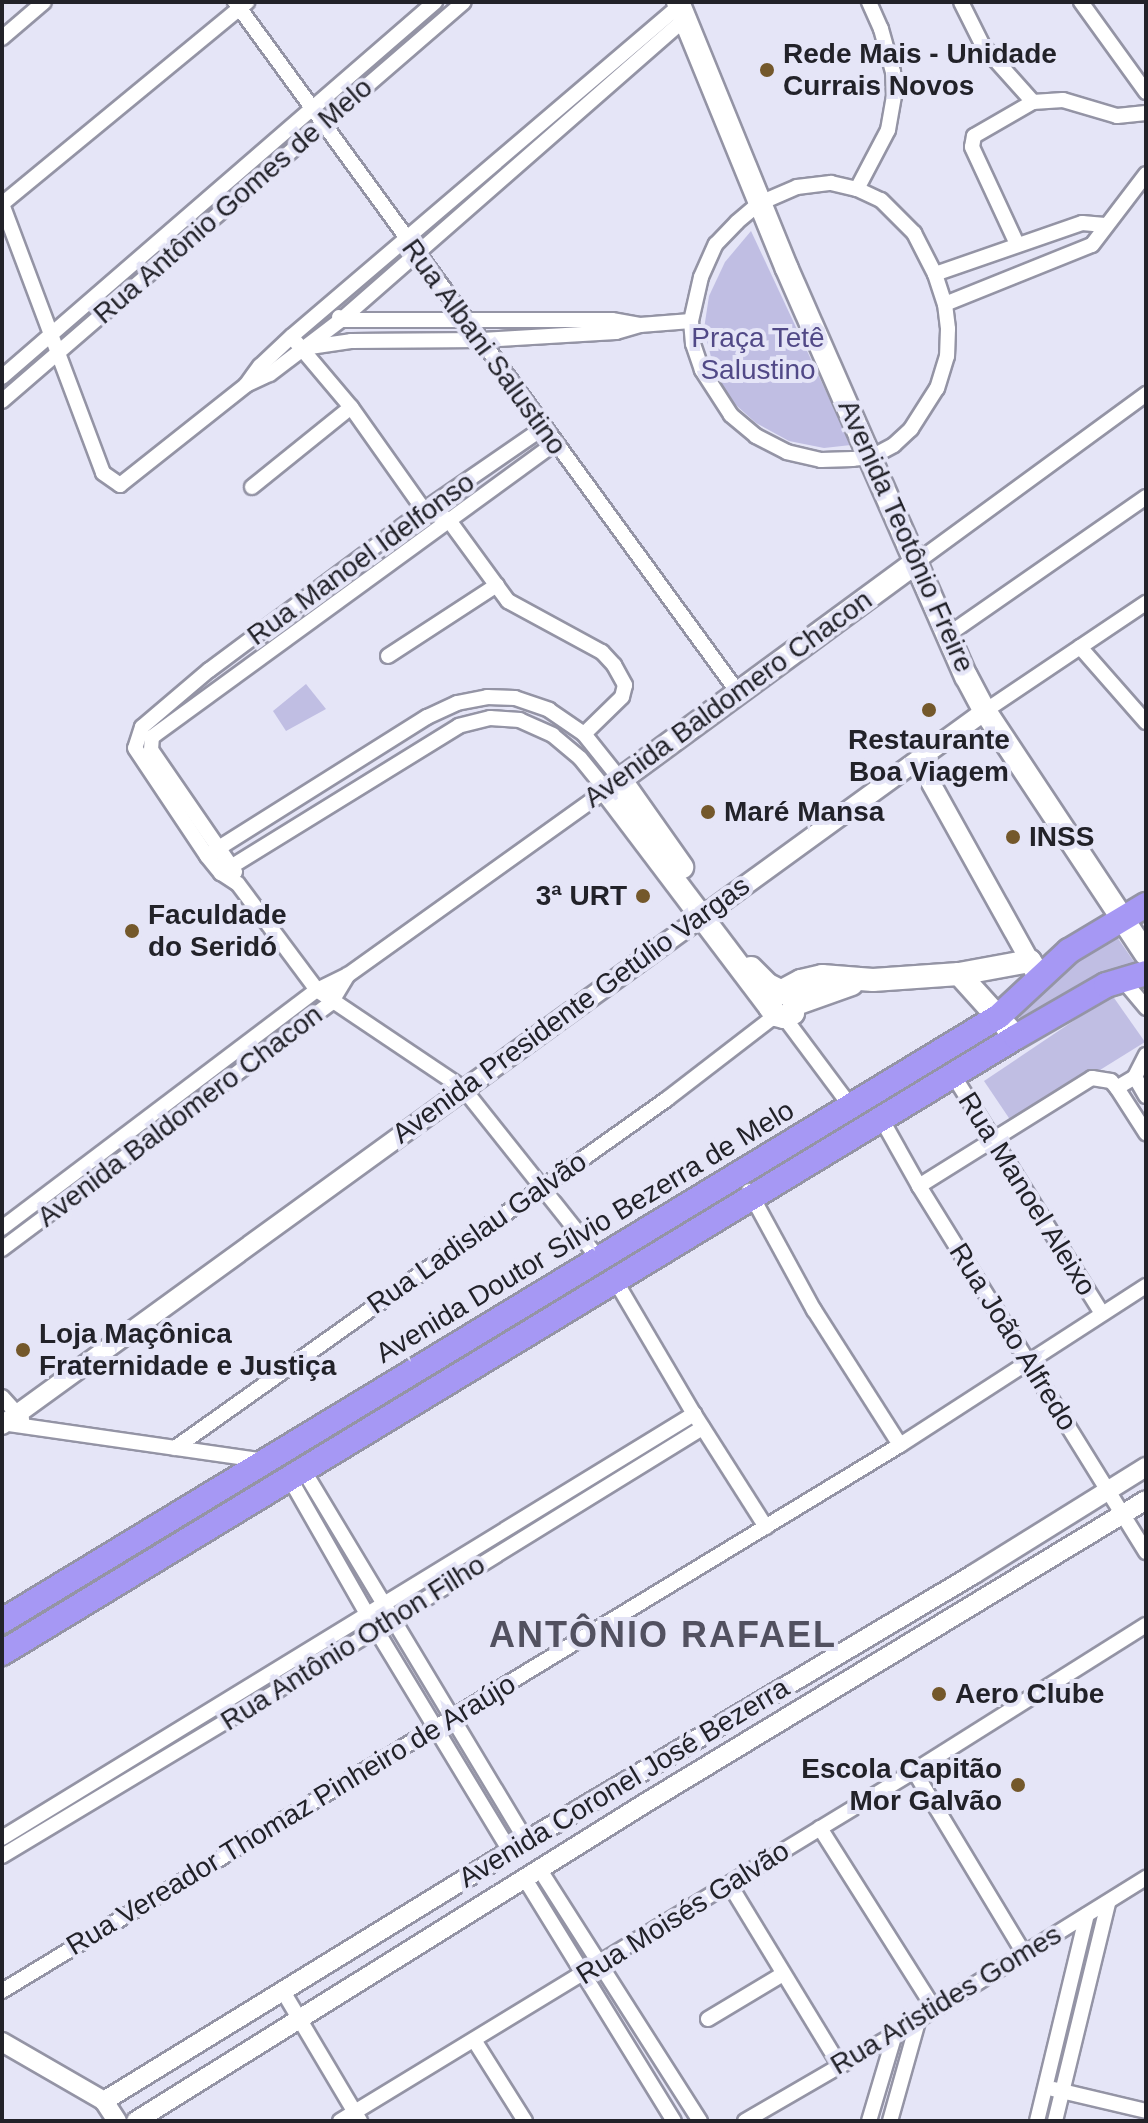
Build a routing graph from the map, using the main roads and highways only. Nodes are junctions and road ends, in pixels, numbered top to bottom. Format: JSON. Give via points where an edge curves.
{"nodes":[{"id":1,"x":681,"y":9,"type":"edge"},
{"id":2,"x":918,"y":561,"type":"junction"},
{"id":3,"x":1146,"y":905,"type":"edge"},
{"id":4,"x":1122,"y":917,"type":"junction"},
{"id":5,"x":1146,"y":954,"type":"edge"},
{"id":6,"x":1035,"y":969,"type":"junction"},
{"id":7,"x":1146,"y":973,"type":"edge"},
{"id":8,"x":959,"y":974,"type":"junction"},
{"id":9,"x":999,"y":1016,"type":"junction"},
{"id":10,"x":1016,"y":1037,"type":"junction"},
{"id":11,"x":2,"y":1621,"type":"edge"},
{"id":12,"x":2,"y":1653,"type":"edge"}],
"edges":[{"from":1,"to":2,"type":"main road","name":"Avenida Teotônio Freire"},
{"from":2,"to":4,"type":"main road","name":"Avenida Teotônio Freire","via":[[985,711]]},
{"from":2,"to":8,"type":"main road","name":"Avenida Baldomero Chacon","via":[[613,784],[781,1004],[873,980]]},
{"from":3,"to":4,"type":"highway","name":"Avenida Doutor Sílvio Bezerra de Melo"},
{"from":4,"to":5,"type":"main road","name":"Avenida Teotônio Freire"},
{"from":4,"to":6,"type":"highway","name":"Avenida Doutor Sílvio Bezerra de Melo"},
{"from":6,"to":8,"type":"main road"},
{"from":6,"to":9,"type":"highway","name":"Avenida Doutor Sílvio Bezerra de Melo"},
{"from":7,"to":10,"type":"highway","name":"Avenida Doutor Sílvio Bezerra de Melo","via":[[1122,979]]},
{"from":8,"to":9,"type":"main road"},
{"from":9,"to":10,"type":"main road"},
{"from":9,"to":11,"type":"highway","name":"Avenida Doutor Sílvio Bezerra de Melo"},
{"from":10,"to":12,"type":"highway","name":"Avenida Doutor Sílvio Bezerra de Melo"}]}
